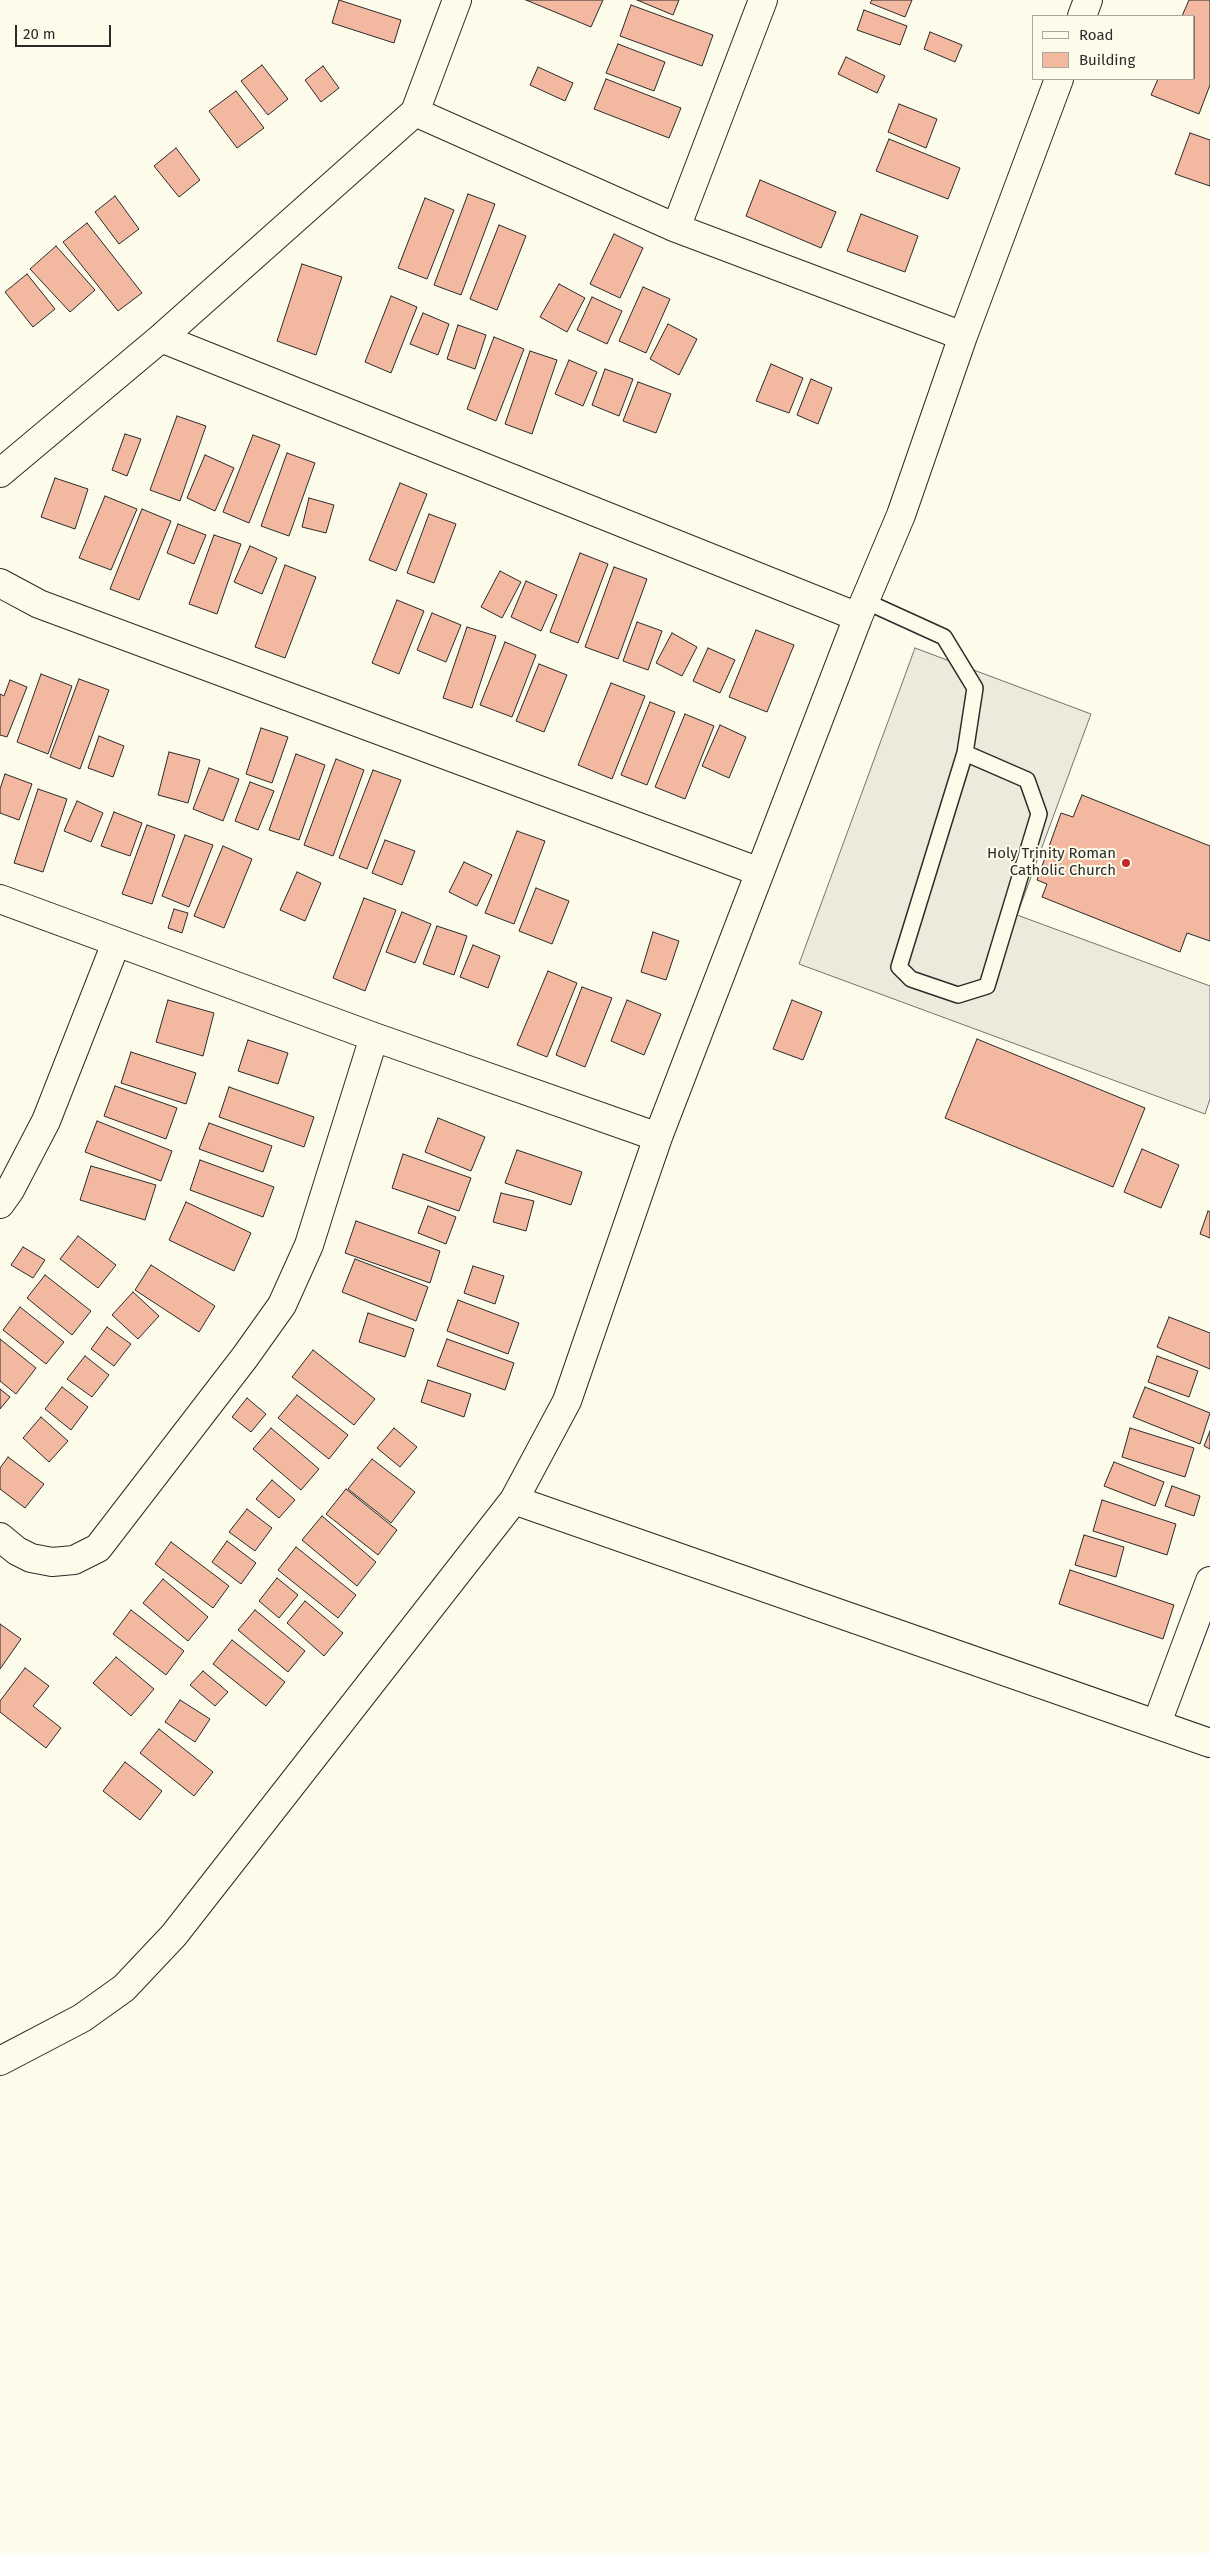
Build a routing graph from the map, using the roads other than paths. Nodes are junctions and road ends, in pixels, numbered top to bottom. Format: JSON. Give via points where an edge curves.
{"nodes":[{"id":1,"x":457,"y":0,"type":"edge"},
{"id":2,"x":763,"y":0,"type":"edge"},
{"id":3,"x":1088,"y":0,"type":"edge"},
{"id":4,"x":1082,"y":15,"type":"edge"},
{"id":5,"x":1058,"y":80,"type":"edge"},
{"id":6,"x":415,"y":112,"type":"junction"},
{"id":7,"x":676,"y":228,"type":"junction"},
{"id":8,"x":963,"y":336,"type":"junction"},
{"id":9,"x":161,"y":338,"type":"junction"},
{"id":10,"x":0,"y":473,"type":"edge"},
{"id":11,"x":0,"y":583,"type":"edge"},
{"id":12,"x":862,"y":609,"type":"junction"},
{"id":13,"x":965,"y":753,"type":"junction"},
{"id":14,"x":760,"y":872,"type":"junction"},
{"id":15,"x":0,"y":899,"type":"edge"},
{"id":16,"x":116,"y":943,"type":"junction"},
{"id":17,"x":374,"y":1037,"type":"junction"},
{"id":18,"x":658,"y":1137,"type":"junction"},
{"id":19,"x":0,"y":1204,"type":"edge"},
{"id":20,"x":514,"y":1500,"type":"junction"},
{"id":21,"x":0,"y":1537,"type":"edge"},
{"id":22,"x":1210,"y":1581,"type":"edge"},
{"id":23,"x":1157,"y":1723,"type":"junction"},
{"id":24,"x":1210,"y":1743,"type":"edge"},
{"id":25,"x":0,"y":2061,"type":"edge"}],
"edges":[{"from":1,"to":6,"type":"street"},
{"from":2,"to":7,"type":"street"},
{"from":3,"to":4,"type":"street"},
{"from":5,"to":8,"type":"street"},
{"from":6,"to":7,"type":"street"},
{"from":6,"to":9,"type":"street"},
{"from":7,"to":8,"type":"street"},
{"from":8,"to":12,"type":"street","via":[[901,515]]},
{"from":9,"to":10,"type":"street"},
{"from":9,"to":12,"type":"street"},
{"from":11,"to":14,"type":"street","via":[[38,604]]},
{"from":12,"to":13,"type":"lane","via":[[944,637],[975,688]]},
{"from":12,"to":14,"type":"street"},
{"from":13,"to":13,"type":"lane","via":[[899,967],[911,979],[958,995],[987,986],[1039,814],[1027,780]]},
{"from":14,"to":18,"type":"street"},
{"from":15,"to":16,"type":"street"},
{"from":16,"to":17,"type":"street"},
{"from":16,"to":19,"type":"street","via":[[46,1121]]},
{"from":17,"to":18,"type":"street"},
{"from":17,"to":21,"type":"street","via":[[309,1245],[282,1304],[245,1357],[98,1548],[74,1560],[52,1562],[31,1558]]},
{"from":18,"to":20,"type":"street","via":[[567,1401]]},
{"from":20,"to":23,"type":"street"},
{"from":20,"to":25,"type":"street","via":[[174,1935],[124,1988],[82,2018]]},
{"from":22,"to":23,"type":"street"},
{"from":23,"to":24,"type":"street"}]}
